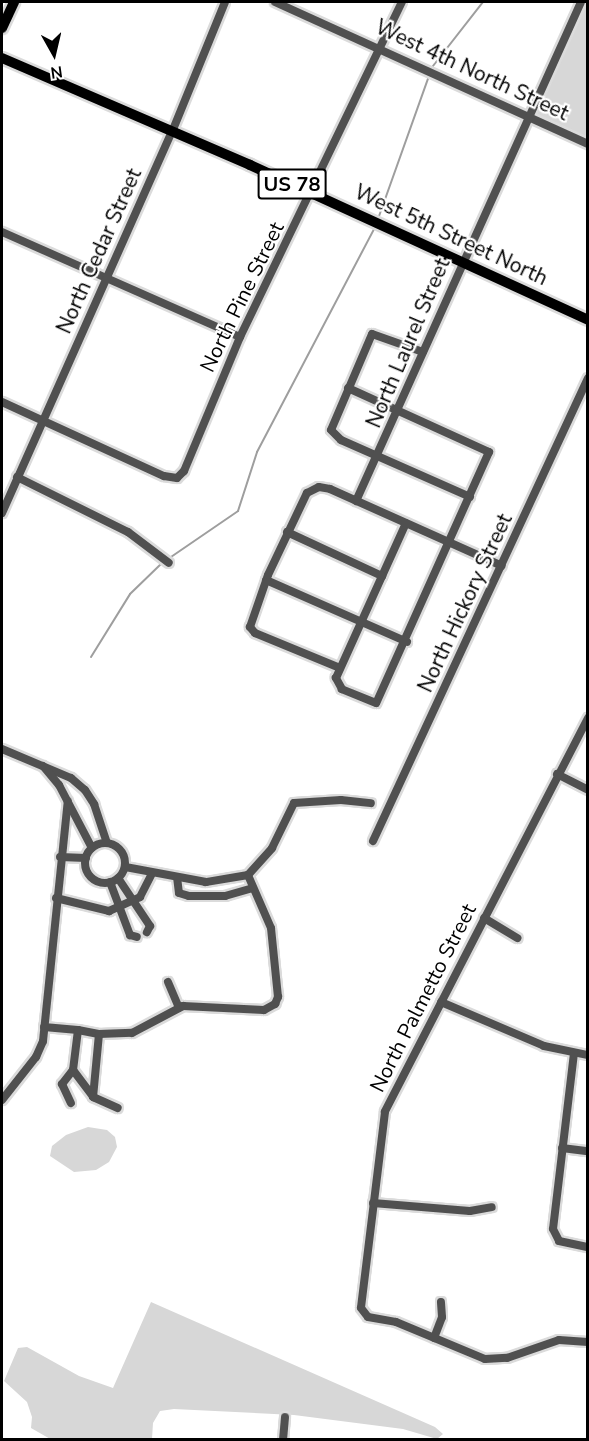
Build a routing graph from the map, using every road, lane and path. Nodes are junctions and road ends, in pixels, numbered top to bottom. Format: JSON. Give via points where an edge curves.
{"nodes":[{"id":1,"x":14,"y":2,"type":"edge"},
{"id":2,"x":225,"y":2,"type":"edge"},
{"id":3,"x":275,"y":2,"type":"edge"},
{"id":4,"x":402,"y":2,"type":"edge"},
{"id":5,"x":581,"y":2,"type":"edge"},
{"id":6,"x":2,"y":27,"type":"edge"},
{"id":7,"x":382,"y":47,"type":"junction"},
{"id":8,"x":2,"y":58,"type":"edge"},
{"id":9,"x":529,"y":117,"type":"junction"},
{"id":10,"x":172,"y":132,"type":"junction"},
{"id":11,"x":588,"y":144,"type":"edge"},
{"id":12,"x":312,"y":193,"type":"junction"},
{"id":13,"x":2,"y":232,"type":"edge"},
{"id":14,"x":462,"y":260,"type":"junction"},
{"id":15,"x":106,"y":278,"type":"junction"},
{"id":16,"x":588,"y":320,"type":"edge"},
{"id":17,"x":240,"y":337,"type":"junction"},
{"id":18,"x":423,"y":352,"type":"junction"},
{"id":19,"x":588,"y":378,"type":"edge"},
{"id":20,"x":348,"y":388,"type":"junction"},
{"id":21,"x":2,"y":402,"type":"edge"},
{"id":22,"x":398,"y":411,"type":"junction"},
{"id":23,"x":43,"y":419,"type":"junction"},
{"id":24,"x":379,"y":455,"type":"junction"},
{"id":25,"x":17,"y":477,"type":"junction"},
{"id":26,"x":470,"y":497,"type":"junction"},
{"id":27,"x":356,"y":501,"type":"junction"},
{"id":28,"x":2,"y":513,"type":"edge"},
{"id":29,"x":406,"y":523,"type":"junction"},
{"id":30,"x":287,"y":532,"type":"junction"},
{"id":31,"x":451,"y":542,"type":"junction"},
{"id":32,"x":169,"y":563,"type":"dead end"},
{"id":33,"x":502,"y":566,"type":"junction"},
{"id":34,"x":382,"y":576,"type":"junction"},
{"id":35,"x":266,"y":580,"type":"junction"},
{"id":36,"x":361,"y":622,"type":"junction"},
{"id":37,"x":407,"y":642,"type":"junction"},
{"id":38,"x":340,"y":668,"type":"junction"},
{"id":39,"x":588,"y":718,"type":"edge"},
{"id":40,"x":2,"y":748,"type":"edge"},
{"id":41,"x":43,"y":766,"type":"junction"},
{"id":42,"x":556,"y":774,"type":"junction"},
{"id":43,"x":67,"y":776,"type":"junction"},
{"id":44,"x":59,"y":785,"type":"junction"},
{"id":45,"x":588,"y":790,"type":"edge"},
{"id":46,"x":68,"y":801,"type":"junction"},
{"id":47,"x":371,"y":803,"type":"dead end"},
{"id":48,"x":373,"y":841,"type":"dead end"},
{"id":49,"x":107,"y":843,"type":"junction"},
{"id":50,"x":92,"y":848,"type":"junction"},
{"id":51,"x":60,"y":857,"type":"junction"},
{"id":52,"x":86,"y":858,"type":"junction"},
{"id":53,"x":125,"y":867,"type":"junction"},
{"id":54,"x":152,"y":873,"type":"junction"},
{"id":55,"x":248,"y":875,"type":"junction"},
{"id":56,"x":177,"y":877,"type":"junction"},
{"id":57,"x":114,"y":880,"type":"junction"},
{"id":58,"x":253,"y":888,"type":"junction"},
{"id":59,"x":56,"y":898,"type":"junction"},
{"id":60,"x":135,"y":902,"type":"junction"},
{"id":61,"x":119,"y":909,"type":"junction"},
{"id":62,"x":484,"y":918,"type":"junction"},
{"id":63,"x":147,"y":932,"type":"dead end"},
{"id":64,"x":137,"y":937,"type":"dead end"},
{"id":65,"x":517,"y":938,"type":"dead end"},
{"id":66,"x":168,"y":982,"type":"dead end"},
{"id":67,"x":441,"y":1002,"type":"junction"},
{"id":68,"x":179,"y":1008,"type":"junction"},
{"id":69,"x":44,"y":1027,"type":"junction"},
{"id":70,"x":78,"y":1030,"type":"junction"},
{"id":71,"x":99,"y":1034,"type":"junction"},
{"id":72,"x":574,"y":1053,"type":"junction"},
{"id":73,"x":588,"y":1055,"type":"edge"},
{"id":74,"x":73,"y":1070,"type":"junction"},
{"id":75,"x":93,"y":1097,"type":"junction"},
{"id":76,"x":2,"y":1100,"type":"edge"},
{"id":77,"x":71,"y":1103,"type":"dead end"},
{"id":78,"x":118,"y":1108,"type":"dead end"},
{"id":79,"x":562,"y":1148,"type":"junction"},
{"id":80,"x":588,"y":1151,"type":"edge"},
{"id":81,"x":373,"y":1203,"type":"junction"},
{"id":82,"x":492,"y":1207,"type":"dead end"},
{"id":83,"x":588,"y":1247,"type":"edge"},
{"id":84,"x":441,"y":1302,"type":"dead end"},
{"id":85,"x":434,"y":1338,"type":"junction"},
{"id":86,"x":588,"y":1342,"type":"edge"},
{"id":87,"x":285,"y":1417,"type":"dead end"},
{"id":88,"x":283,"y":1440,"type":"edge"}],
"edges":[{"from":1,"to":6,"type":"main road"},
{"from":2,"to":10,"type":"street","name":"North Cedar Street"},
{"from":3,"to":7,"type":"street","name":"West 4th North Street"},
{"from":4,"to":7,"type":"street","name":"North Pine Street"},
{"from":5,"to":9,"type":"street","name":"North Laurel Street"},
{"from":7,"to":9,"type":"street","name":"West 4th North Street"},
{"from":7,"to":12,"type":"street","name":"North Pine Street"},
{"from":8,"to":10,"type":"main road","name":"West 5th Street North","number":"US 78"},
{"from":9,"to":11,"type":"street","name":"West 4th North Street"},
{"from":9,"to":14,"type":"street","name":"North Laurel Street"},
{"from":10,"to":12,"type":"main road","name":"West 5th Street North","number":"US 78"},
{"from":10,"to":15,"type":"street","name":"North Cedar Street"},
{"from":12,"to":14,"type":"main road","name":"West 5th Street North","number":"US 78"},
{"from":12,"to":17,"type":"street","name":"North Pine Street"},
{"from":13,"to":15,"type":"street"},
{"from":14,"to":16,"type":"main road","name":"West 5th Street North","number":"US 78"},
{"from":14,"to":18,"type":"street","name":"North Laurel Street"},
{"from":15,"to":17,"type":"street"},
{"from":15,"to":23,"type":"street","name":"North Cedar Street"},
{"from":17,"to":23,"type":"street","name":"North Pine Street","via":[[184,471],[177,477],[164,476]]},
{"from":18,"to":20,"type":"street","via":[[372,334]]},
{"from":18,"to":22,"type":"street","name":"North Laurel Street"},
{"from":19,"to":33,"type":"street","name":"North Hickory Street"},
{"from":20,"to":22,"type":"street"},
{"from":20,"to":24,"type":"street","via":[[331,430],[334,436]]},
{"from":21,"to":23,"type":"street"},
{"from":22,"to":24,"type":"street","name":"North Laurel Street"},
{"from":22,"to":26,"type":"street","via":[[489,452]]},
{"from":23,"to":25,"type":"street","name":"North Cedar Street"},
{"from":24,"to":26,"type":"street"},
{"from":24,"to":27,"type":"street","name":"North Laurel Street"},
{"from":25,"to":28,"type":"street","name":"North Cedar Street"},
{"from":25,"to":32,"type":"street","via":[[129,532]]},
{"from":26,"to":31,"type":"street"},
{"from":27,"to":29,"type":"street"},
{"from":27,"to":30,"type":"street","via":[[319,487],[307,493]]},
{"from":29,"to":31,"type":"street"},
{"from":29,"to":34,"type":"street"},
{"from":30,"to":34,"type":"street"},
{"from":30,"to":35,"type":"street"},
{"from":31,"to":33,"type":"street"},
{"from":31,"to":37,"type":"street"},
{"from":33,"to":48,"type":"street","name":"North Hickory Street"},
{"from":34,"to":36,"type":"street"},
{"from":35,"to":36,"type":"street"},
{"from":35,"to":38,"type":"street","via":[[252,614],[252,630]]},
{"from":36,"to":37,"type":"street"},
{"from":36,"to":38,"type":"street"},
{"from":37,"to":38,"type":"street","via":[[376,703],[342,689],[336,678]]},
{"from":39,"to":42,"type":"street","name":"North Palmetto Street"},
{"from":40,"to":41,"type":"street"},
{"from":41,"to":43,"type":"street"},
{"from":41,"to":44,"type":"street"},
{"from":42,"to":45,"type":"street"},
{"from":42,"to":62,"type":"street","name":"North Palmetto Street"},
{"from":43,"to":44,"type":"street"},
{"from":43,"to":49,"type":"street","via":[[94,804]]},
{"from":44,"to":46,"type":"street"},
{"from":46,"to":50,"type":"street"},
{"from":46,"to":51,"type":"street"},
{"from":47,"to":55,"type":"street","via":[[294,803],[272,848]]},
{"from":49,"to":50,"type":"street"},
{"from":49,"to":53,"type":"street","via":[[122,851]]},
{"from":50,"to":52,"type":"street"},
{"from":51,"to":52,"type":"street"},
{"from":51,"to":59,"type":"street"},
{"from":52,"to":57,"type":"street","via":[[92,877]]},
{"from":53,"to":54,"type":"street"},
{"from":53,"to":57,"type":"street"},
{"from":54,"to":56,"type":"street"},
{"from":54,"to":60,"type":"street","via":[[148,887]]},
{"from":55,"to":56,"type":"street","via":[[206,882]]},
{"from":55,"to":58,"type":"street"},
{"from":56,"to":58,"type":"street","via":[[179,893],[197,897],[225,896]]},
{"from":57,"to":60,"type":"street"},
{"from":57,"to":61,"type":"street"},
{"from":58,"to":68,"type":"street","via":[[271,928],[277,974],[275,1004],[264,1010]]},
{"from":59,"to":61,"type":"street","via":[[97,911]]},
{"from":59,"to":69,"type":"street"},
{"from":60,"to":61,"type":"street"},
{"from":60,"to":63,"type":"street","via":[[150,926]]},
{"from":61,"to":64,"type":"street","via":[[130,935]]},
{"from":62,"to":65,"type":"street"},
{"from":62,"to":67,"type":"street","name":"North Palmetto Street"},
{"from":66,"to":68,"type":"street"},
{"from":67,"to":72,"type":"street","via":[[544,1046]]},
{"from":67,"to":81,"type":"street","name":"North Palmetto Street","via":[[385,1112]]},
{"from":68,"to":71,"type":"street","via":[[132,1033]]},
{"from":69,"to":70,"type":"street"},
{"from":69,"to":76,"type":"street","via":[[41,1050]]},
{"from":70,"to":71,"type":"street"},
{"from":70,"to":74,"type":"street"},
{"from":71,"to":75,"type":"street"},
{"from":72,"to":73,"type":"street"},
{"from":72,"to":79,"type":"street"},
{"from":74,"to":75,"type":"street"},
{"from":74,"to":77,"type":"street","via":[[62,1084]]},
{"from":75,"to":78,"type":"street"},
{"from":79,"to":80,"type":"street"},
{"from":79,"to":83,"type":"street","via":[[553,1234],[564,1244]]},
{"from":81,"to":82,"type":"street","via":[[470,1211]]},
{"from":81,"to":85,"type":"street","name":"North Palmetto Street","via":[[361,1308],[364,1315],[396,1322]]},
{"from":84,"to":85,"type":"street","via":[[442,1317]]},
{"from":85,"to":86,"type":"street","via":[[477,1357],[492,1359],[553,1341]]},
{"from":87,"to":88,"type":"street"}]}
